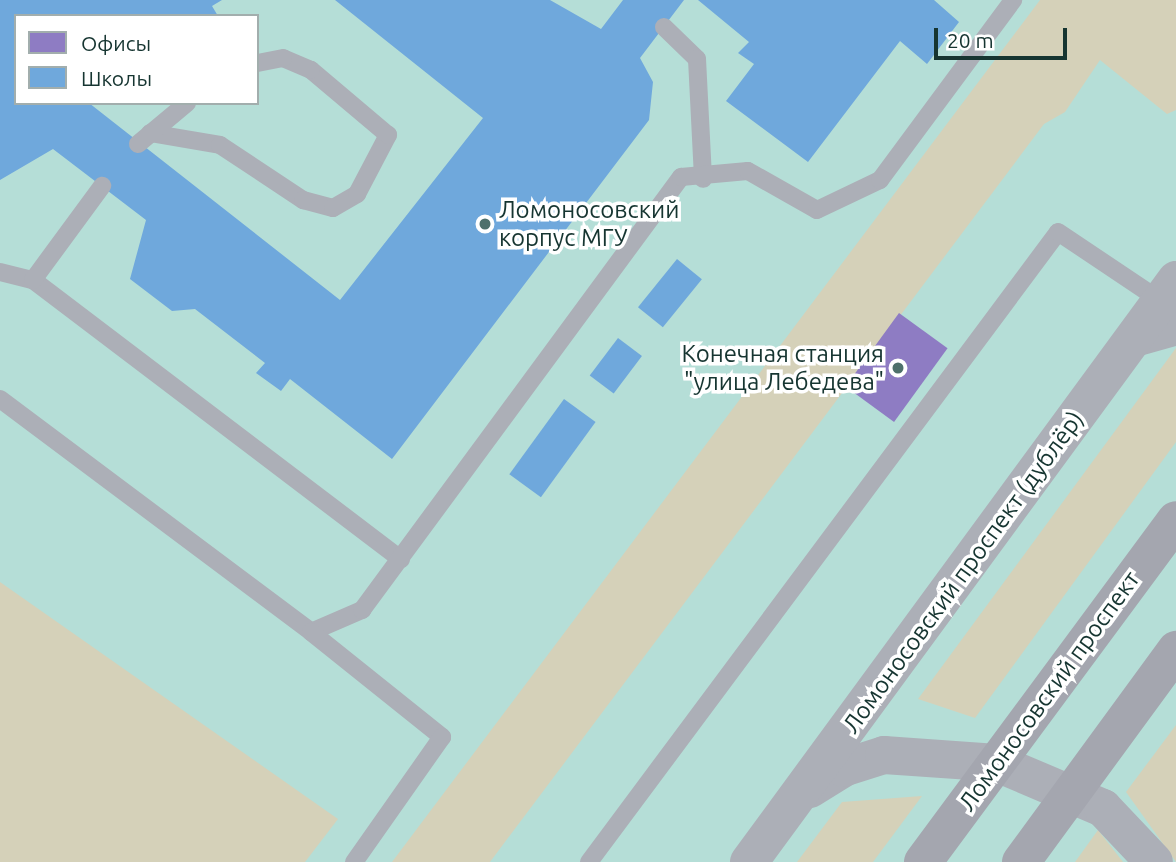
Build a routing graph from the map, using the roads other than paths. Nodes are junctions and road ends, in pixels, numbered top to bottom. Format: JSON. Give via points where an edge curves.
{"nodes":[{"id":1,"x":1013,"y":0,"type":"edge"},
{"id":2,"x":664,"y":27,"type":"dead end"},
{"id":3,"x":259,"y":63,"type":"edge"},
{"id":4,"x":185,"y":105,"type":"edge"},
{"id":5,"x":703,"y":179,"type":"junction"},
{"id":6,"x":102,"y":186,"type":"dead end"},
{"id":7,"x":0,"y":272,"type":"edge"},
{"id":8,"x":33,"y":280,"type":"junction"},
{"id":9,"x":1171,"y":302,"type":"edge"},
{"id":10,"x":1134,"y":338,"type":"junction"},
{"id":11,"x":1176,"y":349,"type":"edge"},
{"id":12,"x":0,"y":399,"type":"edge"},
{"id":13,"x":1176,"y":520,"type":"edge"},
{"id":14,"x":401,"y":559,"type":"junction"},
{"id":15,"x":311,"y":632,"type":"junction"},
{"id":16,"x":1176,"y":650,"type":"edge"},
{"id":17,"x":997,"y":763,"type":"junction"},
{"id":18,"x":1073,"y":792,"type":"junction"},
{"id":19,"x":796,"y":798,"type":"junction"},
{"id":20,"x":354,"y":862,"type":"edge"},
{"id":21,"x":589,"y":862,"type":"edge"},
{"id":22,"x":748,"y":862,"type":"edge"},
{"id":23,"x":923,"y":862,"type":"edge"},
{"id":24,"x":1021,"y":862,"type":"edge"},
{"id":25,"x":1154,"y":862,"type":"edge"}],
"edges":[{"from":1,"to":5,"type":"lane","via":[[880,180],[817,210],[748,171]]},
{"from":2,"to":5,"type":"lane","via":[[696,59]]},
{"from":3,"to":4,"type":"lane","via":[[283,58],[311,70],[388,135],[357,194],[333,208],[303,200],[220,145],[144,138]]},
{"from":5,"to":14,"type":"lane","via":[[681,177]]},
{"from":6,"to":8,"type":"lane"},
{"from":7,"to":8,"type":"lane"},
{"from":8,"to":14,"type":"lane"},
{"from":9,"to":10,"type":"street","name":"Ломоносовский проспект (дублёр)"},
{"from":9,"to":21,"type":"lane","via":[[1058,232]]},
{"from":10,"to":11,"type":"street"},
{"from":10,"to":19,"type":"street","name":"Ломоносовский проспект (дублёр)"},
{"from":12,"to":15,"type":"lane"},
{"from":13,"to":17,"type":"main road","name":"Ломоносовский проспект"},
{"from":14,"to":15,"type":"lane","via":[[362,610]]},
{"from":15,"to":20,"type":"lane","via":[[442,737]]},
{"from":16,"to":18,"type":"main road"},
{"from":17,"to":18,"type":"street"},
{"from":17,"to":19,"type":"street","via":[[936,754],[884,755],[843,768]]},
{"from":17,"to":23,"type":"main road","name":"Ломоносовский проспект"},
{"from":18,"to":24,"type":"main road"},
{"from":18,"to":25,"type":"street","via":[[1132,834]]},
{"from":19,"to":22,"type":"street","name":"Ломоносовский проспект (дублёр)"}]}
